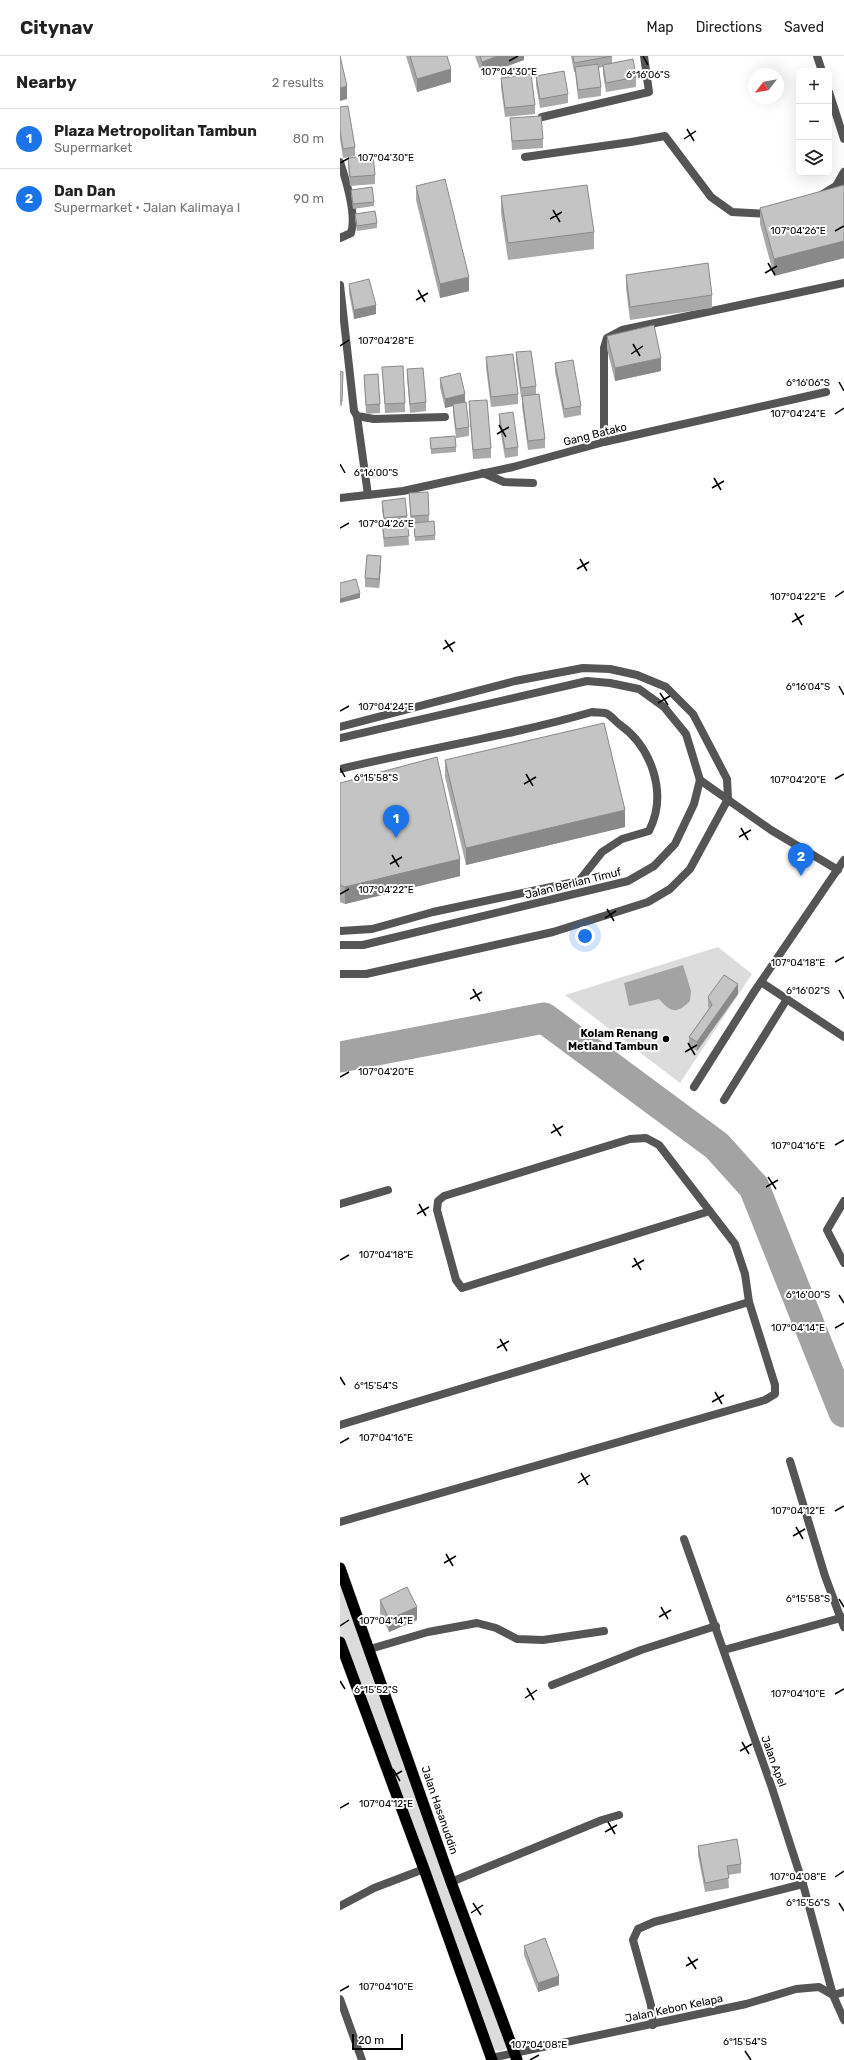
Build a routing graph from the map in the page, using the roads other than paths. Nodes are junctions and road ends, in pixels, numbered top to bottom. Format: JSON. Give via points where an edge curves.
{"nodes":[{"id":1,"x":644,"y":56,"type":"edge"},
{"id":2,"x":817,"y":56,"type":"edge"},
{"id":3,"x":821,"y":68,"type":"edge"},
{"id":4,"x":832,"y":101,"type":"edge"},
{"id":5,"x":542,"y":117,"type":"edge"},
{"id":6,"x":844,"y":139,"type":"edge"},
{"id":7,"x":525,"y":157,"type":"dead end"},
{"id":8,"x":340,"y":162,"type":"edge"},
{"id":9,"x":844,"y":172,"type":"edge"},
{"id":10,"x":840,"y":185,"type":"edge"},
{"id":11,"x":816,"y":197,"type":"edge"},
{"id":12,"x":777,"y":214,"type":"edge"},
{"id":13,"x":340,"y":238,"type":"edge"},
{"id":14,"x":844,"y":283,"type":"edge"},
{"id":15,"x":340,"y":285,"type":"edge"},
{"id":16,"x":826,"y":392,"type":"dead end"},
{"id":17,"x":357,"y":416,"type":"junction"},
{"id":18,"x":445,"y":417,"type":"dead end"},
{"id":19,"x":604,"y":442,"type":"junction"},
{"id":20,"x":483,"y":473,"type":"junction"},
{"id":21,"x":533,"y":483,"type":"dead end"},
{"id":22,"x":368,"y":495,"type":"junction"},
{"id":23,"x":340,"y":498,"type":"edge"},
{"id":24,"x":340,"y":727,"type":"edge"},
{"id":25,"x":340,"y":738,"type":"edge"},
{"id":26,"x":340,"y":769,"type":"edge"},
{"id":27,"x":700,"y":780,"type":"junction"},
{"id":28,"x":728,"y":799,"type":"junction"},
{"id":29,"x":844,"y":860,"type":"edge"},
{"id":30,"x":841,"y":872,"type":"edge"},
{"id":31,"x":340,"y":930,"type":"edge"},
{"id":32,"x":340,"y":946,"type":"edge"},
{"id":33,"x":340,"y":974,"type":"edge"},
{"id":34,"x":761,"y":982,"type":"junction"},
{"id":35,"x":787,"y":999,"type":"junction"},
{"id":36,"x":844,"y":1037,"type":"edge"},
{"id":37,"x":694,"y":1087,"type":"dead end"},
{"id":38,"x":724,"y":1100,"type":"dead end"},
{"id":39,"x":388,"y":1190,"type":"dead end"},
{"id":40,"x":844,"y":1201,"type":"edge"},
{"id":41,"x":340,"y":1204,"type":"edge"},
{"id":42,"x":710,"y":1211,"type":"junction"},
{"id":43,"x":844,"y":1263,"type":"edge"},
{"id":44,"x":749,"y":1302,"type":"junction"},
{"id":45,"x":340,"y":1425,"type":"edge"},
{"id":46,"x":790,"y":1461,"type":"dead end"},
{"id":47,"x":340,"y":1522,"type":"edge"},
{"id":48,"x":684,"y":1539,"type":"dead end"},
{"id":49,"x":340,"y":1568,"type":"edge"},
{"id":50,"x":842,"y":1618,"type":"edge"},
{"id":51,"x":716,"y":1626,"type":"junction"},
{"id":52,"x":844,"y":1627,"type":"edge"},
{"id":53,"x":604,"y":1631,"type":"dead end"},
{"id":54,"x":340,"y":1642,"type":"edge"},
{"id":55,"x":370,"y":1649,"type":"junction"},
{"id":56,"x":724,"y":1650,"type":"junction"},
{"id":57,"x":552,"y":1685,"type":"dead end"},
{"id":58,"x":619,"y":1815,"type":"dead end"},
{"id":59,"x":424,"y":1869,"type":"junction"},
{"id":60,"x":451,"y":1882,"type":"junction"},
{"id":61,"x":803,"y":1884,"type":"junction"},
{"id":62,"x":340,"y":1906,"type":"edge"},
{"id":63,"x":844,"y":1992,"type":"edge"},
{"id":64,"x":833,"y":1995,"type":"junction"},
{"id":65,"x":340,"y":1999,"type":"edge"},
{"id":66,"x":844,"y":2020,"type":"edge"},
{"id":67,"x":653,"y":2025,"type":"junction"},
{"id":68,"x":516,"y":2056,"type":"edge"},
{"id":69,"x":491,"y":2059,"type":"edge"},
{"id":70,"x":362,"y":2060,"type":"edge"}],
"edges":[{"from":1,"to":5,"type":"street","via":[[650,92]]},
{"from":2,"to":3,"type":"street"},
{"from":4,"to":6,"type":"street"},
{"from":7,"to":12,"type":"street","via":[[665,136],[711,197],[732,212]]},
{"from":8,"to":13,"type":"street","via":[[353,225],[350,233]]},
{"from":9,"to":10,"type":"street"},
{"from":10,"to":11,"type":"street"},
{"from":14,"to":19,"type":"street","via":[[622,330],[607,338],[604,348]]},
{"from":15,"to":17,"type":"street","via":[[354,411]]},
{"from":16,"to":19,"type":"street","name":"Gang Batako"},
{"from":17,"to":18,"type":"street","via":[[374,419]]},
{"from":17,"to":22,"type":"street"},
{"from":19,"to":20,"type":"street","name":"Gang Batako"},
{"from":20,"to":21,"type":"street","via":[[504,482]]},
{"from":20,"to":22,"type":"street","name":"Gang Batako","via":[[403,491]]},
{"from":22,"to":23,"type":"street","name":"Gang Batako"},
{"from":24,"to":28,"type":"street","via":[[515,682],[583,668],[610,669],[637,675],[666,687],[693,714],[727,779]]},
{"from":25,"to":27,"type":"street","via":[[587,682],[610,683],[639,689],[664,707],[686,734]]},
{"from":26,"to":31,"type":"street","via":[[480,740],[592,712],[605,713],[631,732],[654,770],[657,790],[657,809],[649,831],[622,839],[602,852],[579,881],[433,912],[372,929]]},
{"from":27,"to":28,"type":"street"},
{"from":27,"to":32,"type":"street","name":"Jalan Berlian Timuf","via":[[694,804],[675,844],[654,866],[628,881],[363,945]]},
{"from":28,"to":30,"type":"street","via":[[771,830]]},
{"from":28,"to":33,"type":"street","via":[[690,869],[670,889],[648,902],[553,932],[366,974]]},
{"from":29,"to":30,"type":"street"},
{"from":30,"to":34,"type":"street"},
{"from":34,"to":35,"type":"street"},
{"from":34,"to":37,"type":"street"},
{"from":35,"to":36,"type":"street"},
{"from":35,"to":38,"type":"street"},
{"from":39,"to":41,"type":"street"},
{"from":40,"to":43,"type":"street","via":[[827,1230]]},
{"from":42,"to":42,"type":"street","via":[[659,1145],[646,1138],[630,1139],[444,1196],[438,1201],[437,1210],[456,1280],[462,1288]]},
{"from":42,"to":44,"type":"street","via":[[735,1244],[746,1274]]},
{"from":44,"to":45,"type":"street"},
{"from":44,"to":47,"type":"street","via":[[775,1385],[775,1394],[765,1400]]},
{"from":46,"to":50,"type":"street","via":[[825,1576]]},
{"from":48,"to":51,"type":"street","name":"Jalan Apel"},
{"from":49,"to":55,"type":"highway","name":"Jalan Hasanuddin"},
{"from":50,"to":52,"type":"street"},
{"from":50,"to":56,"type":"street"},
{"from":51,"to":56,"type":"street","name":"Jalan Apel"},
{"from":51,"to":57,"type":"street","via":[[640,1650]]},
{"from":53,"to":55,"type":"street","via":[[544,1640],[517,1639],[496,1628],[477,1623],[428,1632]]},
{"from":54,"to":59,"type":"highway"},
{"from":55,"to":60,"type":"highway","name":"Jalan Hasanuddin"},
{"from":56,"to":61,"type":"street","name":"Jalan Apel"},
{"from":58,"to":60,"type":"street"},
{"from":59,"to":62,"type":"street","via":[[374,1888]]},
{"from":59,"to":69,"type":"highway"},
{"from":60,"to":68,"type":"highway","name":"Jalan Hasanuddin"},
{"from":61,"to":64,"type":"street","name":"Jalan Apel"},
{"from":61,"to":67,"type":"street","via":[[654,1922],[638,1929],[633,1940],[651,2005]]},
{"from":63,"to":64,"type":"street"},
{"from":64,"to":66,"type":"street"},
{"from":64,"to":67,"type":"street","name":"Jalan Kebon Kelapa","via":[[819,1987],[796,1989],[746,2004]]},
{"from":65,"to":70,"type":"street"},
{"from":67,"to":68,"type":"street","name":"Jalan Kebon Kelapa"},
{"from":68,"to":69,"type":"street","name":"Jalan Kebon Kelapa"}]}
